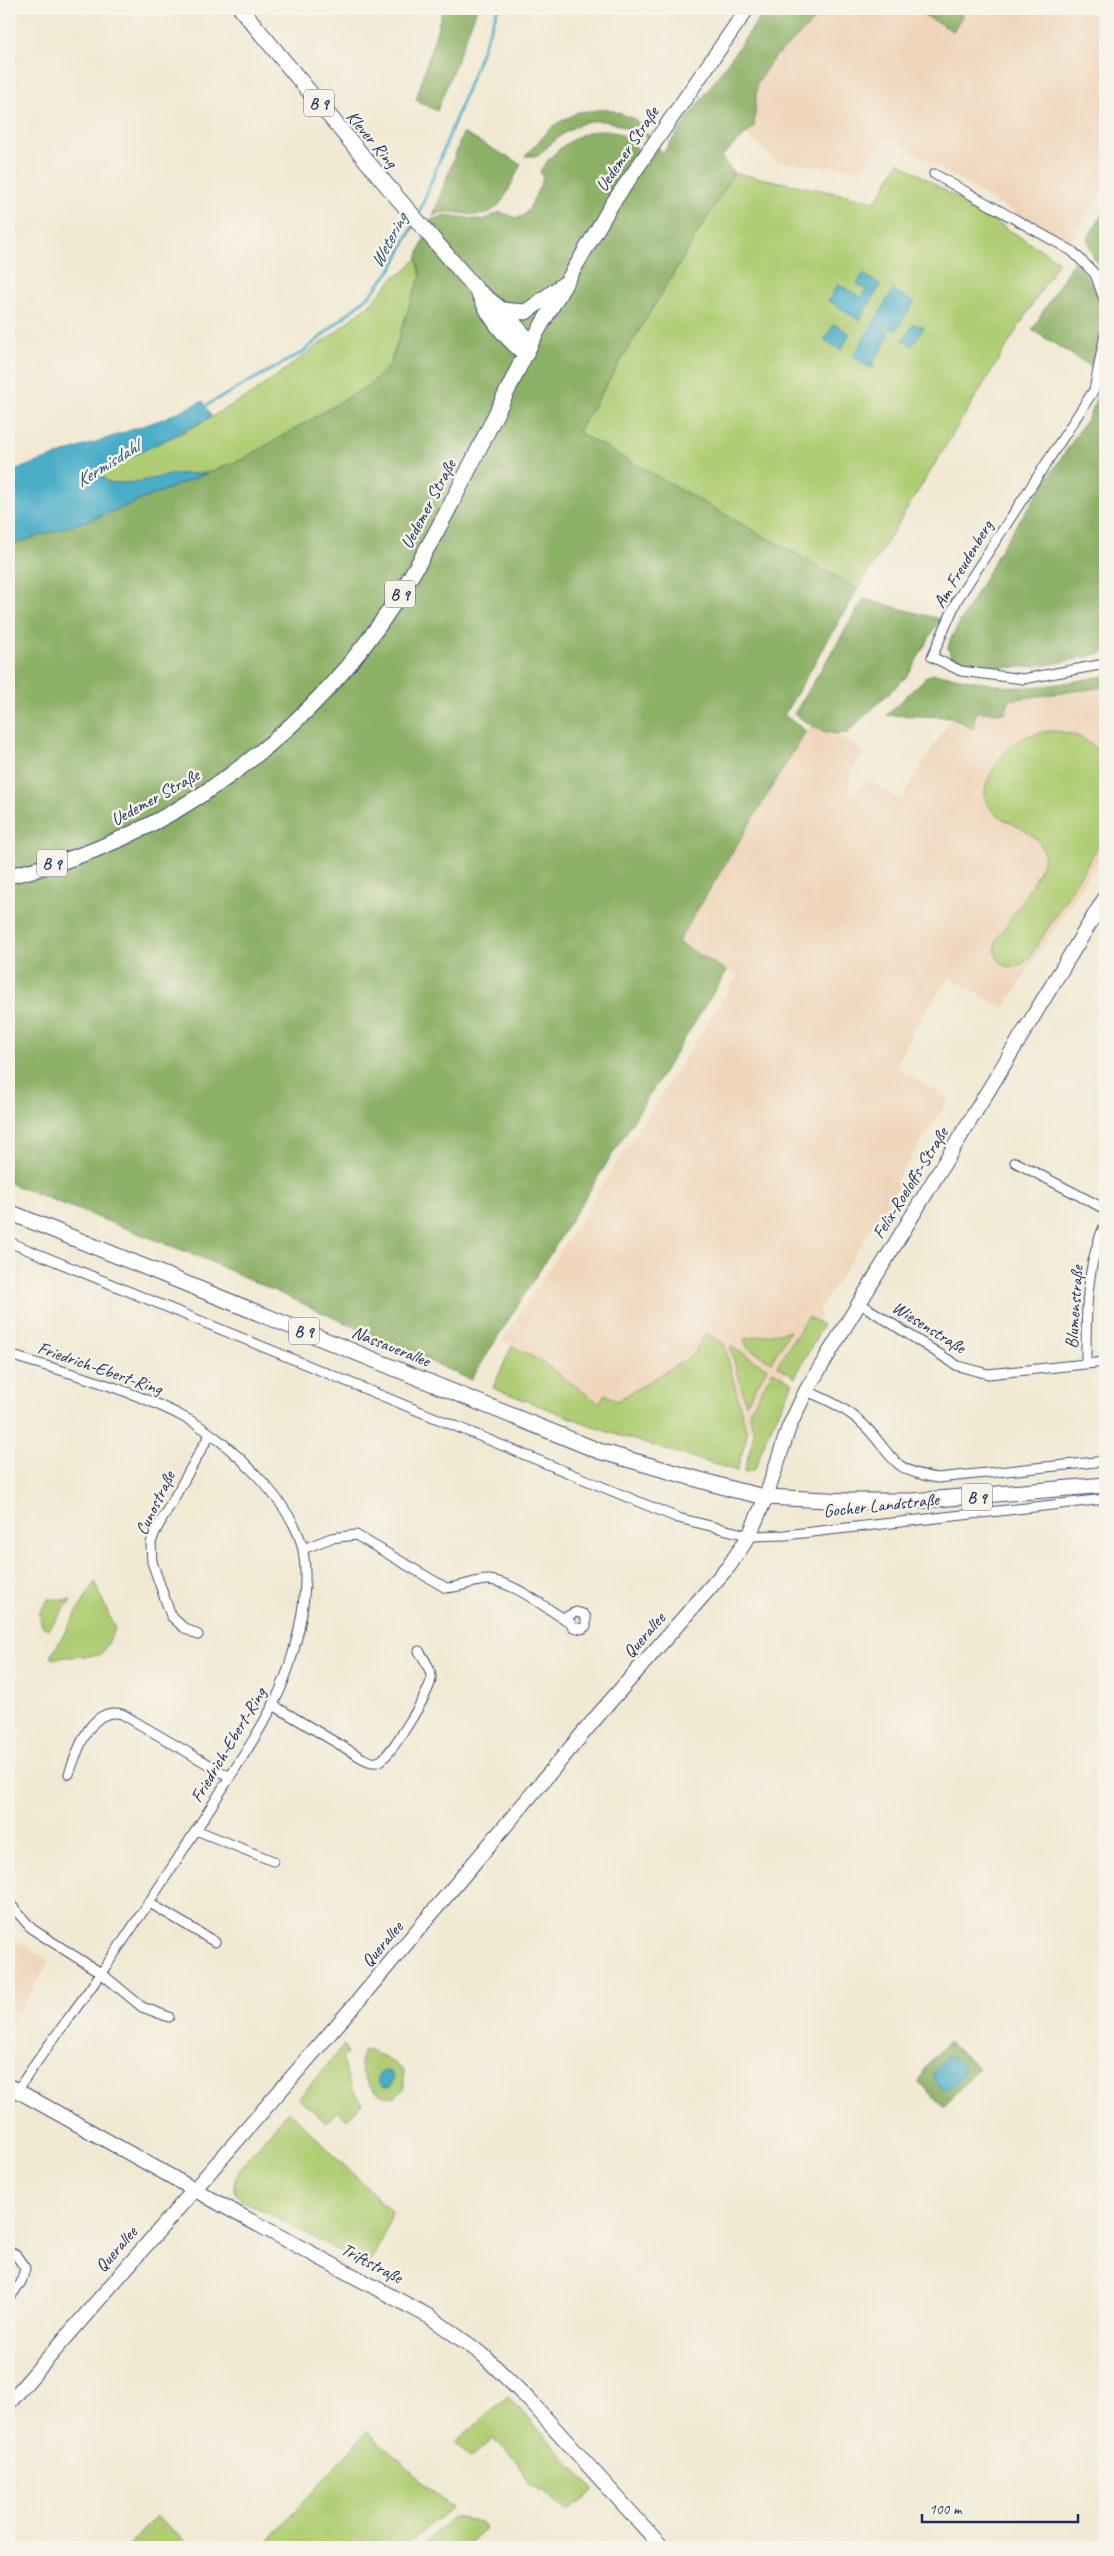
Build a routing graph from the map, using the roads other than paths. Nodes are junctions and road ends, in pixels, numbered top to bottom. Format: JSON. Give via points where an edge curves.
{"nodes":[{"id":1,"x":241,"y":9,"type":"edge"},
{"id":2,"x":747,"y":9,"type":"edge"},
{"id":3,"x":934,"y":174,"type":"dead end"},
{"id":4,"x":564,"y":284,"type":"junction"},
{"id":5,"x":478,"y":290,"type":"junction"},
{"id":6,"x":1105,"y":302,"type":"edge"},
{"id":7,"x":502,"y":310,"type":"junction"},
{"id":8,"x":1105,"y":334,"type":"edge"},
{"id":9,"x":528,"y":349,"type":"junction"},
{"id":10,"x":1105,"y":664,"type":"edge"},
{"id":11,"x":9,"y":876,"type":"edge"},
{"id":12,"x":1105,"y":898,"type":"edge"},
{"id":13,"x":1016,"y":1162,"type":"dead end"},
{"id":14,"x":1105,"y":1209,"type":"edge"},
{"id":15,"x":9,"y":1212,"type":"edge"},
{"id":16,"x":1105,"y":1224,"type":"edge"},
{"id":17,"x":9,"y":1242,"type":"edge"},
{"id":18,"x":858,"y":1302,"type":"junction"},
{"id":19,"x":9,"y":1354,"type":"edge"},
{"id":20,"x":1105,"y":1362,"type":"edge"},
{"id":21,"x":1086,"y":1364,"type":"junction"},
{"id":22,"x":806,"y":1391,"type":"junction"},
{"id":23,"x":210,"y":1434,"type":"junction"},
{"id":24,"x":1105,"y":1461,"type":"edge"},
{"id":25,"x":1105,"y":1485,"type":"edge"},
{"id":26,"x":766,"y":1497,"type":"junction"},
{"id":27,"x":1105,"y":1500,"type":"edge"},
{"id":28,"x":746,"y":1541,"type":"junction"},
{"id":29,"x":303,"y":1549,"type":"junction"},
{"id":30,"x":563,"y":1618,"type":"dead end"},
{"id":31,"x":198,"y":1635,"type":"dead end"},
{"id":32,"x":419,"y":1651,"type":"dead end"},
{"id":33,"x":273,"y":1705,"type":"junction"},
{"id":34,"x":69,"y":1774,"type":"dead end"},
{"id":35,"x":230,"y":1777,"type":"junction"},
{"id":36,"x":196,"y":1830,"type":"junction"},
{"id":37,"x":273,"y":1861,"type":"dead end"},
{"id":38,"x":148,"y":1902,"type":"junction"},
{"id":39,"x":10,"y":1904,"type":"dead end"},
{"id":40,"x":215,"y":1942,"type":"dead end"},
{"id":41,"x":101,"y":1974,"type":"junction"},
{"id":42,"x":169,"y":2017,"type":"dead end"},
{"id":43,"x":13,"y":2088,"type":"edge"},
{"id":44,"x":194,"y":2189,"type":"junction"},
{"id":45,"x":9,"y":2251,"type":"edge"},
{"id":46,"x":9,"y":2298,"type":"edge"},
{"id":47,"x":9,"y":2402,"type":"edge"},
{"id":48,"x":662,"y":2547,"type":"edge"}],
"edges":[{"from":1,"to":5,"type":"main road","name":"Klever Ring","number":"B 9"},
{"from":2,"to":4,"type":"street","name":"Uedemer Straße","via":[[650,147]]},
{"from":3,"to":6,"type":"street","via":[[1072,251],[1095,274]]},
{"from":4,"to":7,"type":"main road","via":[[526,312]]},
{"from":4,"to":9,"type":"street","name":"Uedemer Straße"},
{"from":5,"to":7,"type":"main road","name":"Klever Ring","number":"B 9"},
{"from":5,"to":9,"type":"main road","name":"Klever Ring","number":"B 9","via":[[488,313],[510,342]]},
{"from":7,"to":9,"type":"main road","name":"Klever Ring","number":"B 9"},
{"from":8,"to":10,"type":"street","name":"Am Freudenberg","via":[[1094,390],[957,600],[932,658],[961,671],[1023,679]]},
{"from":9,"to":11,"type":"main road","name":"Uedemer Straße","number":"B 9","via":[[416,567],[371,636],[318,701],[247,763],[153,823],[94,850]]},
{"from":12,"to":18,"type":"street","name":"Felix-Roeloffs-Straße","via":[[1009,1060]]},
{"from":13,"to":14,"type":"street"},
{"from":15,"to":26,"type":"main road","name":"Nassauerallee","number":"B 9","via":[[599,1451]]},
{"from":16,"to":21,"type":"street","name":"Blumenstraße","via":[[1088,1281]]},
{"from":17,"to":28,"type":"street","via":[[678,1518]]},
{"from":18,"to":21,"type":"street","name":"Wiesenstraße","via":[[958,1366],[988,1374]]},
{"from":18,"to":22,"type":"street","name":"Felix-Roeloffs-Straße"},
{"from":19,"to":23,"type":"street","name":"Friedrich-Ebert-Ring","via":[[103,1383],[167,1409]]},
{"from":20,"to":21,"type":"street","name":"Wiesenstraße"},
{"from":22,"to":24,"type":"street","name":"Gocher Landstraße","via":[[839,1406],[864,1425],[903,1469],[918,1475],[936,1478]]},
{"from":22,"to":26,"type":"street","name":"Felix-Roeloffs-Straße","via":[[789,1427]]},
{"from":23,"to":29,"type":"street","name":"Friedrich-Ebert-Ring","via":[[251,1468],[273,1494]]},
{"from":23,"to":31,"type":"street","name":"Cunostraße","via":[[151,1543],[152,1562],[171,1616]]},
{"from":25,"to":26,"type":"main road","name":"Gocher Landstraße","number":"B 9","via":[[913,1501]]},
{"from":26,"to":28,"type":"street","name":"Querallee"},
{"from":27,"to":28,"type":"street","name":"Gocher Landstraße"},
{"from":28,"to":44,"type":"street","name":"Querallee","via":[[729,1566],[600,1713],[358,2002]]},
{"from":29,"to":30,"type":"street","via":[[331,1538],[356,1535],[446,1588],[487,1580],[500,1583]]},
{"from":29,"to":33,"type":"street","name":"Friedrich-Ebert-Ring","via":[[300,1616],[292,1655]]},
{"from":32,"to":33,"type":"street","via":[[428,1665],[431,1679],[390,1752],[381,1760],[372,1763],[362,1758]]},
{"from":33,"to":35,"type":"street","name":"Friedrich-Ebert-Ring"},
{"from":34,"to":35,"type":"street","via":[[86,1732],[99,1717],[111,1711],[122,1714]]},
{"from":35,"to":36,"type":"street","name":"Friedrich-Ebert-Ring"},
{"from":36,"to":37,"type":"street"},
{"from":36,"to":38,"type":"street","name":"Friedrich-Ebert-Ring"},
{"from":38,"to":40,"type":"street"},
{"from":38,"to":41,"type":"street","name":"Friedrich-Ebert-Ring"},
{"from":39,"to":41,"type":"street","via":[[32,1929]]},
{"from":41,"to":42,"type":"street","via":[[142,2007]]},
{"from":41,"to":43,"type":"street","name":"Friedrich-Ebert-Ring"},
{"from":43,"to":44,"type":"street","name":"Triftstraße"},
{"from":44,"to":47,"type":"street","name":"Querallee"},
{"from":44,"to":48,"type":"street","name":"Triftstraße","via":[[430,2317],[482,2354],[534,2405]]},
{"from":45,"to":46,"type":"street","via":[[25,2268],[21,2283]]}]}
